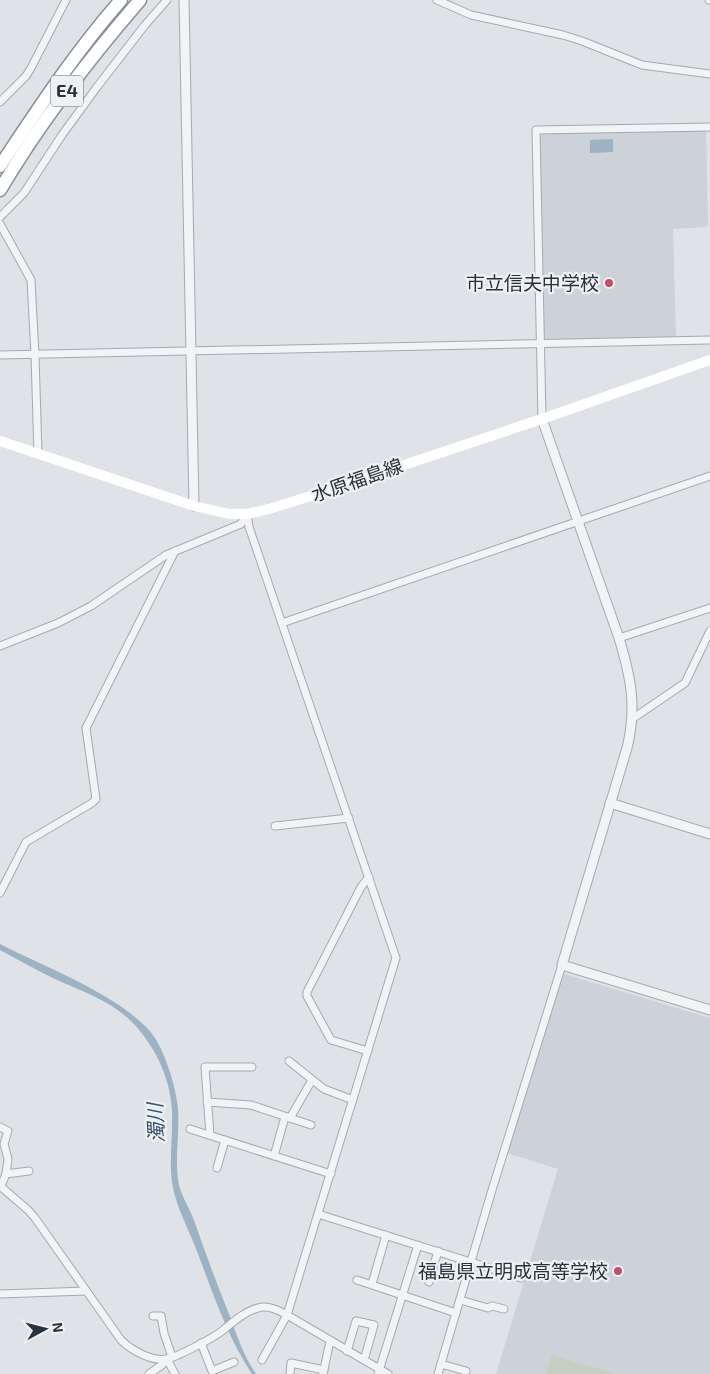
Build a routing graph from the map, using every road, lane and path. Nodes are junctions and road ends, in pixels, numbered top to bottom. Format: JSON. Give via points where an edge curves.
{"nodes":[{"id":1,"x":66,"y":0,"type":"edge"},
{"id":2,"x":121,"y":0,"type":"edge"},
{"id":3,"x":140,"y":0,"type":"edge"},
{"id":4,"x":167,"y":0,"type":"edge"},
{"id":5,"x":184,"y":0,"type":"edge"},
{"id":6,"x":437,"y":0,"type":"edge"},
{"id":7,"x":710,"y":74,"type":"edge"},
{"id":8,"x":0,"y":102,"type":"edge"},
{"id":9,"x":710,"y":127,"type":"edge"},
{"id":10,"x":0,"y":166,"type":"edge"},
{"id":11,"x":1,"y":188,"type":"edge"},
{"id":12,"x":0,"y":217,"type":"edge"},
{"id":13,"x":0,"y":224,"type":"edge"},
{"id":14,"x":710,"y":340,"type":"edge"},
{"id":15,"x":540,"y":343,"type":"junction"},
{"id":16,"x":192,"y":350,"type":"junction"},
{"id":17,"x":0,"y":355,"type":"edge"},
{"id":18,"x":35,"y":355,"type":"junction"},
{"id":19,"x":710,"y":360,"type":"edge"},
{"id":20,"x":542,"y":419,"type":"junction"},
{"id":21,"x":0,"y":441,"type":"edge"},
{"id":22,"x":38,"y":454,"type":"junction"},
{"id":23,"x":710,"y":476,"type":"edge"},
{"id":24,"x":194,"y":506,"type":"junction"},
{"id":25,"x":247,"y":514,"type":"junction"},
{"id":26,"x":579,"y":520,"type":"junction"},
{"id":27,"x":176,"y":550,"type":"junction"},
{"id":28,"x":710,"y":608,"type":"edge"},
{"id":29,"x":282,"y":623,"type":"junction"},
{"id":30,"x":710,"y":631,"type":"edge"},
{"id":31,"x":619,"y":638,"type":"junction"},
{"id":32,"x":0,"y":646,"type":"edge"},
{"id":33,"x":632,"y":719,"type":"junction"},
{"id":34,"x":610,"y":803,"type":"junction"},
{"id":35,"x":349,"y":818,"type":"junction"},
{"id":36,"x":275,"y":826,"type":"dead end"},
{"id":37,"x":710,"y":834,"type":"edge"},
{"id":38,"x":369,"y":877,"type":"junction"},
{"id":39,"x":0,"y":893,"type":"edge"},
{"id":40,"x":562,"y":965,"type":"junction"},
{"id":41,"x":710,"y":1010,"type":"edge"},
{"id":42,"x":368,"y":1051,"type":"junction"},
{"id":43,"x":289,"y":1060,"type":"dead end"},
{"id":44,"x":252,"y":1067,"type":"dead end"},
{"id":45,"x":312,"y":1080,"type":"junction"},
{"id":46,"x":353,"y":1100,"type":"junction"},
{"id":47,"x":207,"y":1102,"type":"junction"},
{"id":48,"x":288,"y":1117,"type":"junction"},
{"id":49,"x":311,"y":1125,"type":"dead end"},
{"id":50,"x":0,"y":1127,"type":"edge"},
{"id":51,"x":190,"y":1129,"type":"dead end"},
{"id":52,"x":210,"y":1136,"type":"junction"},
{"id":53,"x":225,"y":1140,"type":"junction"},
{"id":54,"x":274,"y":1156,"type":"junction"},
{"id":55,"x":217,"y":1168,"type":"dead end"},
{"id":56,"x":29,"y":1171,"type":"dead end"},
{"id":57,"x":6,"y":1174,"type":"junction"},
{"id":58,"x":331,"y":1174,"type":"junction"},
{"id":59,"x":0,"y":1186,"type":"edge"},
{"id":60,"x":9,"y":1193,"type":"junction"},
{"id":61,"x":1,"y":1197,"type":"dead end"},
{"id":62,"x":318,"y":1214,"type":"junction"},
{"id":63,"x":386,"y":1235,"type":"junction"},
{"id":64,"x":418,"y":1245,"type":"junction"},
{"id":65,"x":438,"y":1251,"type":"junction"},
{"id":66,"x":471,"y":1261,"type":"junction"},
{"id":67,"x":521,"y":1278,"type":"dead end"},
{"id":68,"x":357,"y":1280,"type":"dead end"},
{"id":69,"x":429,"y":1282,"type":"dead end"},
{"id":70,"x":372,"y":1284,"type":"junction"},
{"id":71,"x":86,"y":1291,"type":"junction"},
{"id":72,"x":0,"y":1294,"type":"edge"},
{"id":73,"x":403,"y":1295,"type":"junction"},
{"id":74,"x":460,"y":1300,"type":"junction"},
{"id":75,"x":504,"y":1309,"type":"dead end"},
{"id":76,"x":456,"y":1313,"type":"junction"},
{"id":77,"x":287,"y":1315,"type":"junction"},
{"id":78,"x":153,"y":1316,"type":"dead end"},
{"id":79,"x":330,"y":1340,"type":"junction"},
{"id":80,"x":201,"y":1343,"type":"junction"},
{"id":81,"x":347,"y":1350,"type":"junction"},
{"id":82,"x":170,"y":1358,"type":"junction"},
{"id":83,"x":262,"y":1360,"type":"dead end"},
{"id":84,"x":364,"y":1360,"type":"junction"},
{"id":85,"x":234,"y":1362,"type":"dead end"},
{"id":86,"x":441,"y":1364,"type":"junction"},
{"id":87,"x":466,"y":1371,"type":"dead end"},
{"id":88,"x":323,"y":1372,"type":"edge"},
{"id":89,"x":378,"y":1372,"type":"edge"},
{"id":90,"x":149,"y":1374,"type":"edge"},
{"id":91,"x":175,"y":1374,"type":"edge"},
{"id":92,"x":290,"y":1374,"type":"edge"},
{"id":93,"x":388,"y":1374,"type":"edge"},
{"id":94,"x":438,"y":1374,"type":"edge"}],
"edges":[{"from":1,"to":8,"type":"street","via":[[26,76]]},
{"from":2,"to":10,"type":"highway","number":"E4","via":[[70,65]]},
{"from":3,"to":11,"type":"highway","number":"E4","via":[[52,111]]},
{"from":4,"to":12,"type":"street","via":[[97,87],[24,192]]},
{"from":5,"to":16,"type":"street"},
{"from":6,"to":7,"type":"street","via":[[471,15],[564,35],[642,64]]},
{"from":9,"to":15,"type":"street","via":[[536,130]]},
{"from":13,"to":18,"type":"street","via":[[31,280]]},
{"from":14,"to":15,"type":"street"},
{"from":15,"to":16,"type":"street"},
{"from":15,"to":20,"type":"street"},
{"from":16,"to":18,"type":"street"},
{"from":16,"to":24,"type":"street"},
{"from":17,"to":18,"type":"street"},
{"from":18,"to":22,"type":"street"},
{"from":19,"to":20,"type":"main road","name":"水原福島線"},
{"from":20,"to":25,"type":"main road","name":"水原福島線"},
{"from":20,"to":26,"type":"street"},
{"from":21,"to":22,"type":"main road","name":"水原福島線"},
{"from":22,"to":24,"type":"main road","name":"水原福島線"},
{"from":23,"to":26,"type":"street"},
{"from":24,"to":25,"type":"main road","name":"水原福島線","via":[[229,514]]},
{"from":25,"to":27,"type":"street","via":[[241,524]]},
{"from":25,"to":29,"type":"street"},
{"from":26,"to":29,"type":"street"},
{"from":26,"to":31,"type":"street"},
{"from":27,"to":32,"type":"street","via":[[90,606],[58,623]]},
{"from":27,"to":39,"type":"street","via":[[86,728],[96,799],[26,842]]},
{"from":28,"to":31,"type":"street"},
{"from":29,"to":35,"type":"street"},
{"from":30,"to":33,"type":"street","via":[[685,683]]},
{"from":31,"to":33,"type":"street","via":[[632,684]]},
{"from":33,"to":34,"type":"street","via":[[627,748]]},
{"from":34,"to":37,"type":"street"},
{"from":34,"to":40,"type":"street"},
{"from":35,"to":36,"type":"street"},
{"from":35,"to":38,"type":"street"},
{"from":38,"to":42,"type":"street","via":[[396,958]]},
{"from":38,"to":42,"type":"street","via":[[307,992],[331,1040]]},
{"from":40,"to":41,"type":"street"},
{"from":40,"to":66,"type":"street"},
{"from":42,"to":46,"type":"street"},
{"from":43,"to":45,"type":"street"},
{"from":44,"to":47,"type":"street","via":[[205,1067]]},
{"from":45,"to":46,"type":"street","via":[[333,1094]]},
{"from":45,"to":48,"type":"street"},
{"from":46,"to":58,"type":"street"},
{"from":47,"to":48,"type":"street","via":[[251,1105]]},
{"from":47,"to":52,"type":"street"},
{"from":48,"to":49,"type":"street"},
{"from":48,"to":54,"type":"street"},
{"from":50,"to":57,"type":"street","via":[[8,1130],[4,1144],[8,1159]]},
{"from":51,"to":52,"type":"street"},
{"from":52,"to":53,"type":"street"},
{"from":53,"to":54,"type":"street"},
{"from":53,"to":55,"type":"street"},
{"from":54,"to":58,"type":"street"},
{"from":56,"to":57,"type":"street"},
{"from":57,"to":59,"type":"street"},
{"from":58,"to":62,"type":"street"},
{"from":59,"to":60,"type":"street"},
{"from":60,"to":61,"type":"street"},
{"from":60,"to":71,"type":"street","via":[[31,1214]]},
{"from":62,"to":63,"type":"street"},
{"from":62,"to":77,"type":"street"},
{"from":63,"to":64,"type":"street"},
{"from":63,"to":70,"type":"street"},
{"from":64,"to":65,"type":"street"},
{"from":64,"to":73,"type":"street"},
{"from":65,"to":66,"type":"street"},
{"from":65,"to":69,"type":"street"},
{"from":66,"to":67,"type":"street"},
{"from":66,"to":74,"type":"street"},
{"from":68,"to":70,"type":"street"},
{"from":70,"to":73,"type":"street"},
{"from":71,"to":72,"type":"street"},
{"from":71,"to":82,"type":"street","via":[[125,1344],[154,1359]]},
{"from":73,"to":76,"type":"street"},
{"from":73,"to":89,"type":"street"},
{"from":74,"to":75,"type":"street"},
{"from":74,"to":76,"type":"street"},
{"from":76,"to":86,"type":"street"},
{"from":77,"to":79,"type":"street"},
{"from":77,"to":80,"type":"street","via":[[273,1308],[253,1309]]},
{"from":77,"to":83,"type":"street"},
{"from":78,"to":82,"type":"street","via":[[162,1316]]},
{"from":79,"to":81,"type":"street"},
{"from":79,"to":88,"type":"street"},
{"from":80,"to":82,"type":"street"},
{"from":80,"to":85,"type":"street","via":[[212,1371]]},
{"from":81,"to":84,"type":"street"},
{"from":81,"to":84,"type":"street","via":[[356,1321],[374,1325]]},
{"from":82,"to":90,"type":"street"},
{"from":82,"to":91,"type":"street"},
{"from":84,"to":89,"type":"street"},
{"from":86,"to":87,"type":"street"},
{"from":86,"to":94,"type":"street"},
{"from":88,"to":92,"type":"street","via":[[291,1363]]},
{"from":89,"to":93,"type":"street"}]}
